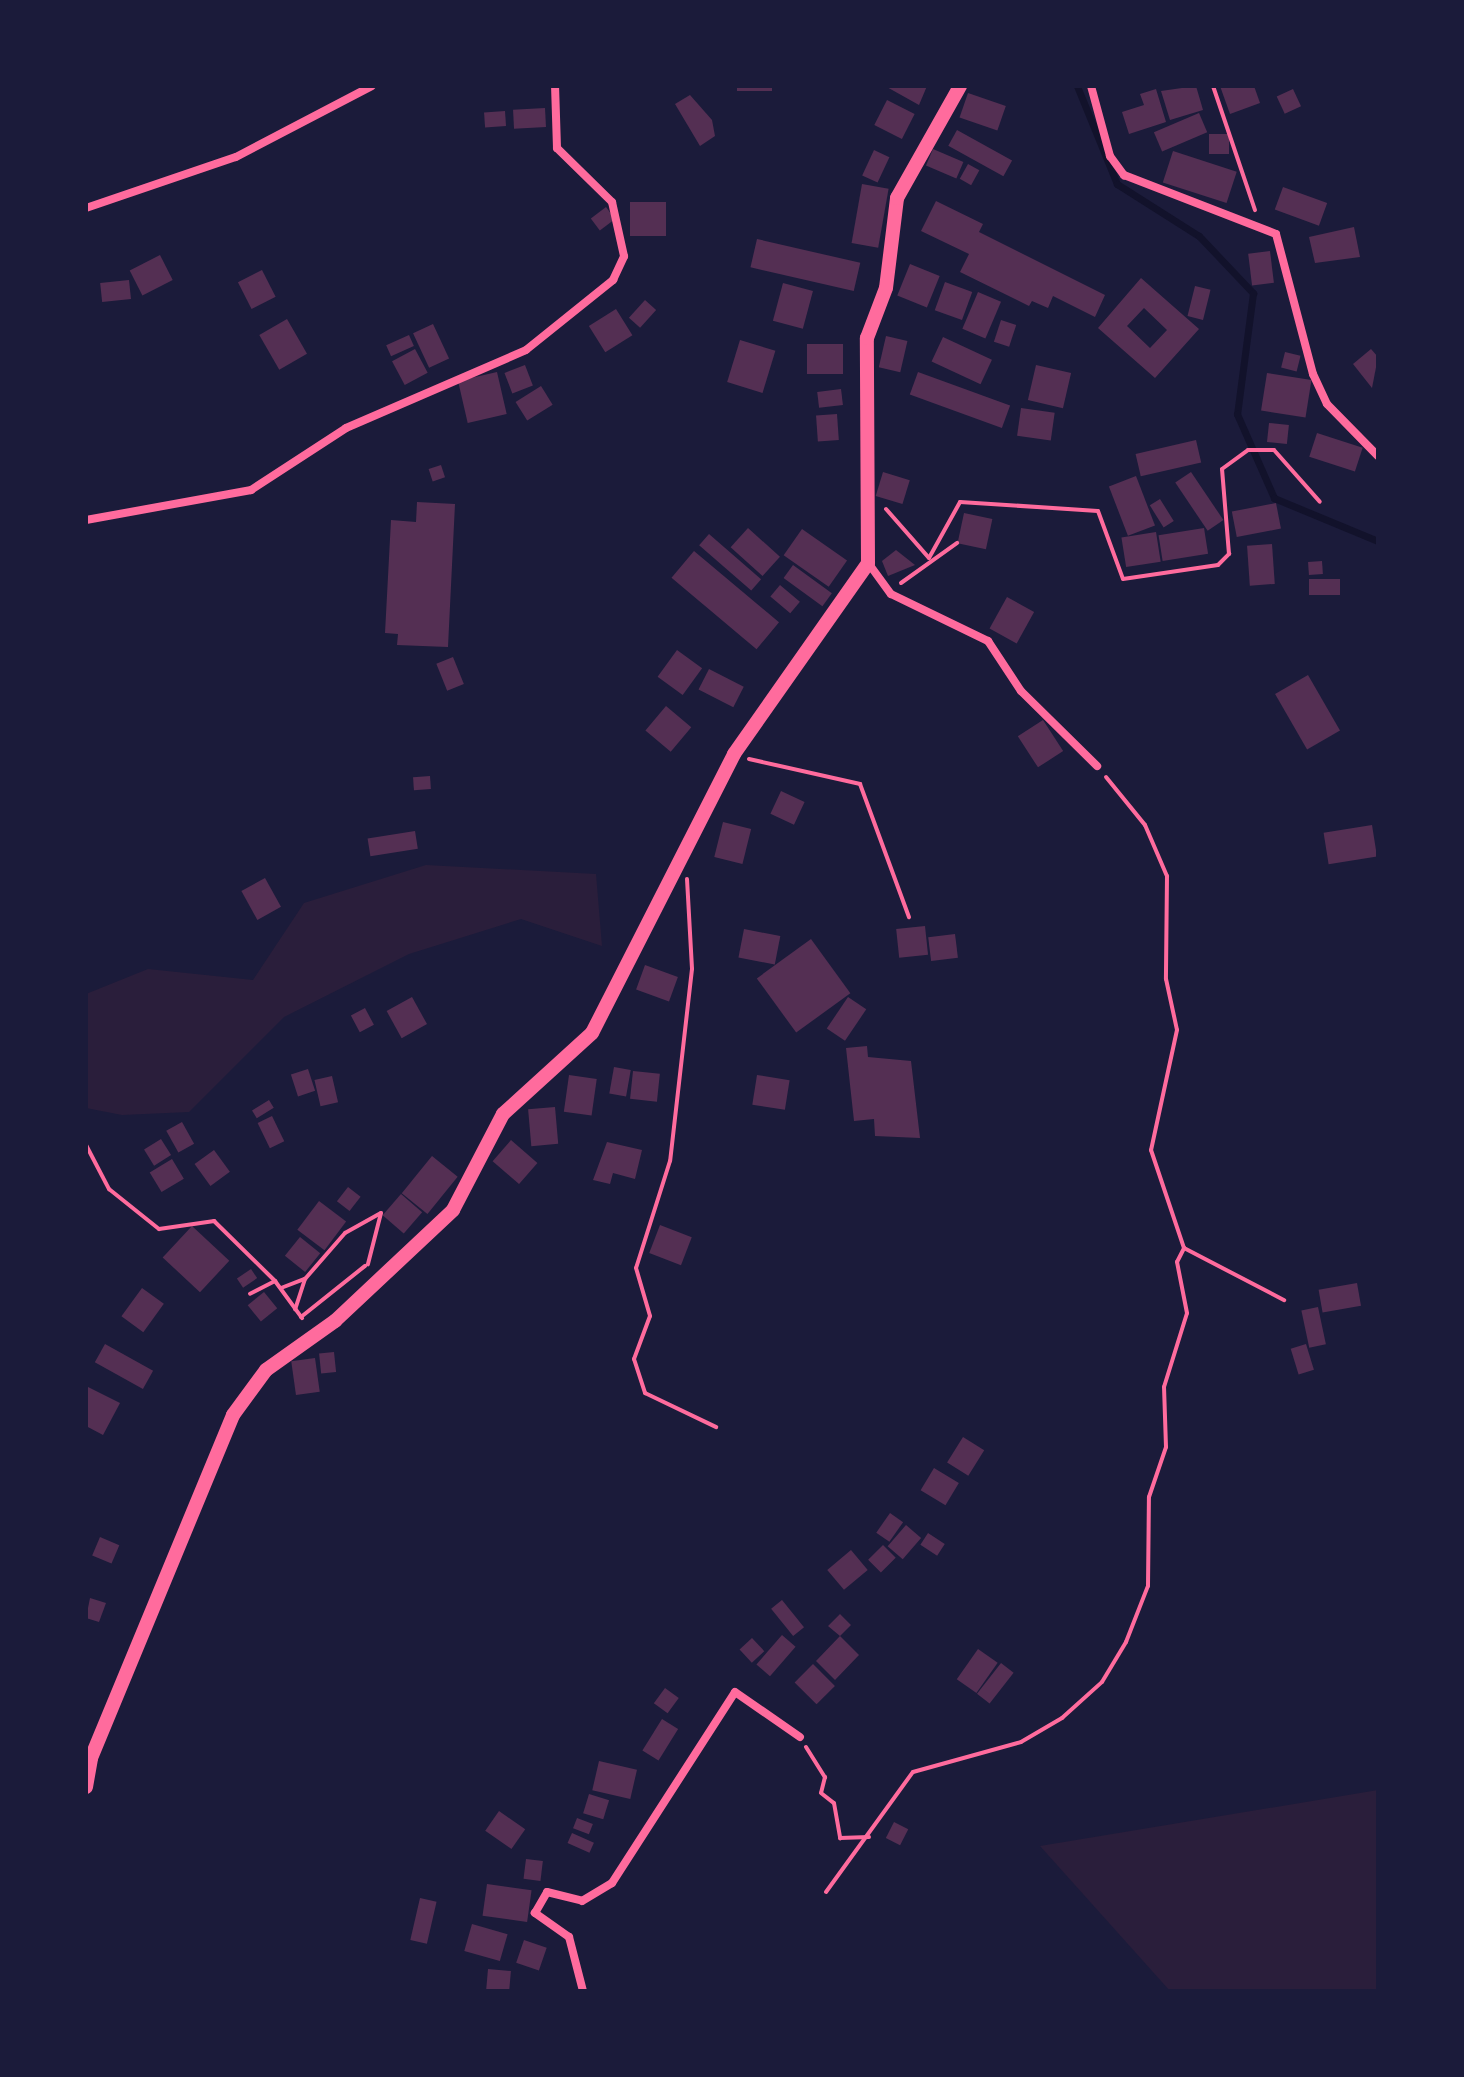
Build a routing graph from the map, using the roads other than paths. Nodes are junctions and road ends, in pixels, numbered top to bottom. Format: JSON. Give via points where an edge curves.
{"nodes":[{"id":1,"x":372,"y":86,"type":"edge"},
{"id":2,"x":555,"y":86,"type":"edge"},
{"id":3,"x":960,"y":86,"type":"edge"},
{"id":4,"x":1091,"y":86,"type":"edge"},
{"id":5,"x":86,"y":208,"type":"edge"},
{"id":6,"x":1378,"y":456,"type":"edge"},
{"id":7,"x":86,"y":520,"type":"edge"},
{"id":8,"x":868,"y":563,"type":"junction"},
{"id":9,"x":1097,"y":766,"type":"road end"},
{"id":10,"x":800,"y":1737,"type":"road end"},
{"id":11,"x":86,"y":1787,"type":"edge"},
{"id":12,"x":583,"y":1991,"type":"edge"}],
"edges":[{"from":1,"to":5,"type":"street","via":[[236,157]]},
{"from":2,"to":7,"type":"street","via":[[557,148],[612,202],[624,256],[613,280],[526,350],[346,428],[251,490]]},
{"from":3,"to":8,"type":"street","via":[[897,198],[886,288],[867,338]]},
{"from":4,"to":6,"type":"street","via":[[1110,156],[1124,175],[1276,234],[1327,404]]},
{"from":8,"to":9,"type":"street","via":[[883,586],[988,641],[1021,691]]},
{"from":8,"to":11,"type":"street","via":[[741,742],[592,1033],[503,1114],[453,1210],[314,1335],[266,1370],[233,1415],[91,1758]]},
{"from":10,"to":12,"type":"street","via":[[735,1692],[612,1883],[582,1901],[547,1892],[535,1913],[569,1937]]}]}
